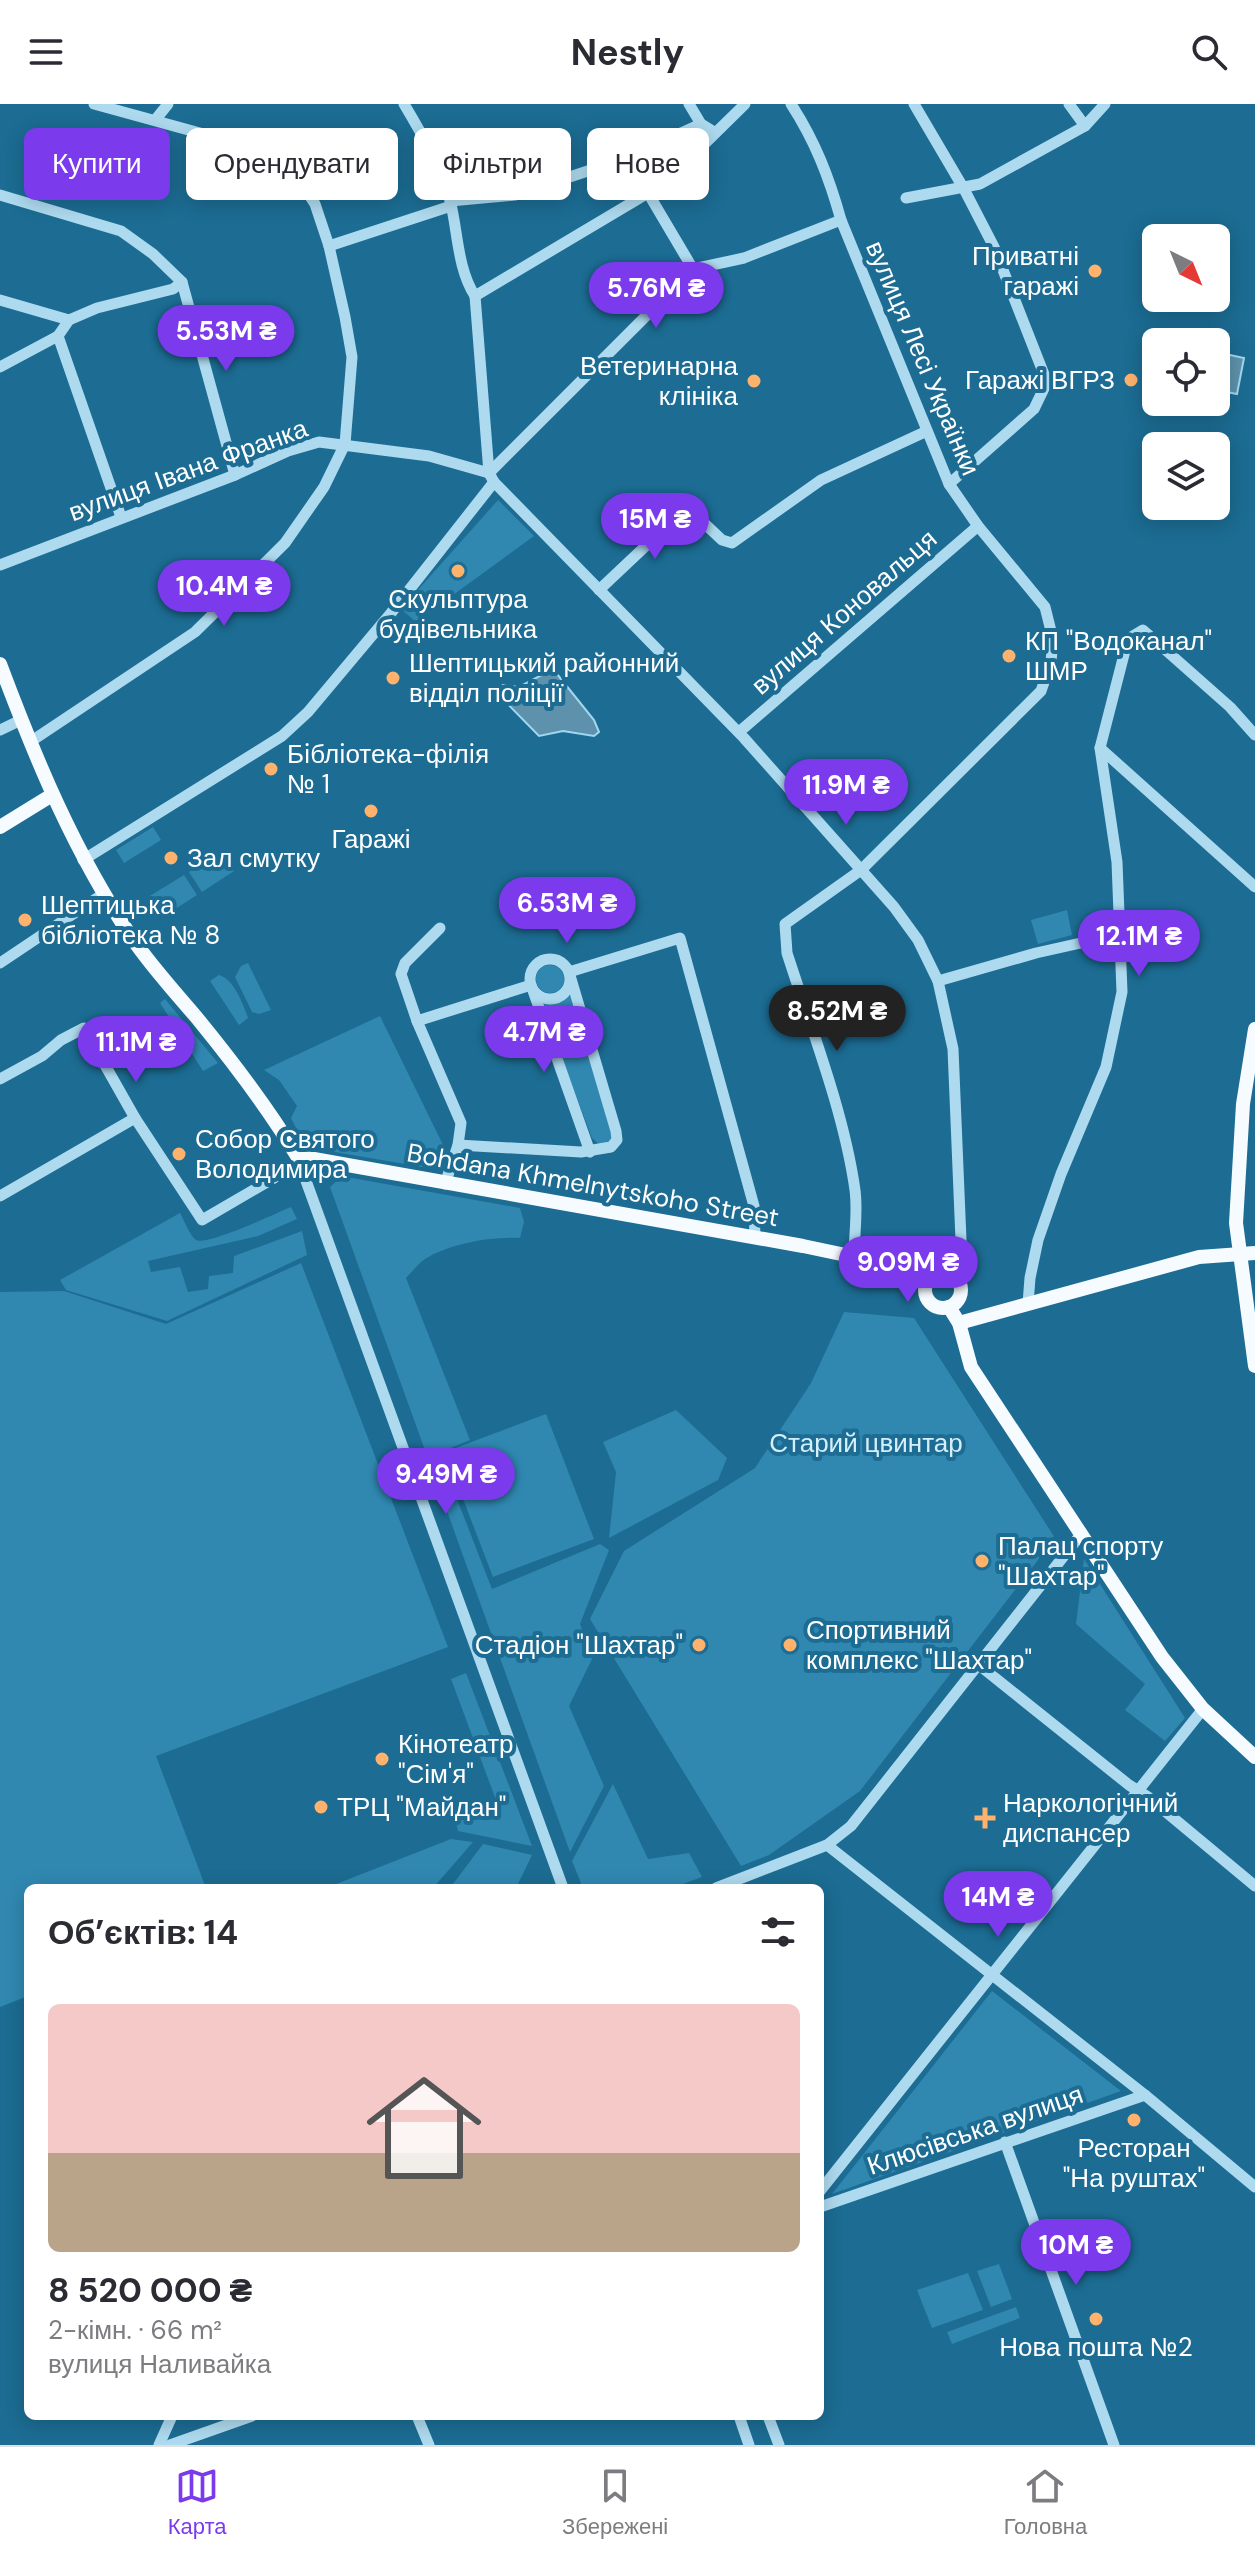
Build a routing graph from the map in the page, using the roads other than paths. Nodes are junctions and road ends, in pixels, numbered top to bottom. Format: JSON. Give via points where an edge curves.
{"nodes":[{"id":1,"x":94,"y":104,"type":"edge"},
{"id":2,"x":168,"y":104,"type":"edge"},
{"id":3,"x":404,"y":104,"type":"edge"},
{"id":4,"x":689,"y":104,"type":"edge"},
{"id":5,"x":745,"y":104,"type":"edge"},
{"id":6,"x":791,"y":104,"type":"edge"},
{"id":7,"x":914,"y":104,"type":"edge"},
{"id":8,"x":1069,"y":104,"type":"edge"},
{"id":9,"x":1105,"y":104,"type":"edge"},
{"id":10,"x":156,"y":119,"type":"junction"},
{"id":11,"x":701,"y":124,"type":"junction"},
{"id":12,"x":1085,"y":126,"type":"junction"},
{"id":13,"x":714,"y":132,"type":"junction"},
{"id":14,"x":709,"y":137,"type":"edge"},
{"id":15,"x":964,"y":189,"type":"junction"},
{"id":16,"x":0,"y":195,"type":"edge"},
{"id":17,"x":906,"y":198,"type":"dead end"},
{"id":18,"x":636,"y":200,"type":"edge"},
{"id":19,"x":652,"y":200,"type":"edge"},
{"id":20,"x":451,"y":204,"type":"junction"},
{"id":21,"x":841,"y":220,"type":"junction"},
{"id":22,"x":329,"y":246,"type":"junction"},
{"id":23,"x":693,"y":269,"type":"junction"},
{"id":24,"x":182,"y":282,"type":"junction"},
{"id":25,"x":475,"y":296,"type":"junction"},
{"id":26,"x":0,"y":300,"type":"edge"},
{"id":27,"x":69,"y":320,"type":"junction"},
{"id":28,"x":58,"y":336,"type":"junction"},
{"id":29,"x":0,"y":367,"type":"edge"},
{"id":30,"x":927,"y":431,"type":"junction"},
{"id":31,"x":345,"y":444,"type":"junction"},
{"id":32,"x":235,"y":475,"type":"junction"},
{"id":33,"x":491,"y":477,"type":"junction"},
{"id":34,"x":949,"y":484,"type":"junction"},
{"id":35,"x":121,"y":517,"type":"junction"},
{"id":36,"x":978,"y":526,"type":"junction"},
{"id":37,"x":0,"y":565,"type":"edge"},
{"id":38,"x":599,"y":590,"type":"junction"},
{"id":39,"x":0,"y":664,"type":"edge"},
{"id":40,"x":21,"y":720,"type":"junction"},
{"id":41,"x":0,"y":730,"type":"edge"},
{"id":42,"x":739,"y":732,"type":"junction"},
{"id":43,"x":1255,"y":735,"type":"edge"},
{"id":44,"x":30,"y":742,"type":"junction"},
{"id":45,"x":1100,"y":748,"type":"junction"},
{"id":46,"x":52,"y":795,"type":"junction"},
{"id":47,"x":0,"y":827,"type":"edge"},
{"id":48,"x":83,"y":860,"type":"junction"},
{"id":49,"x":861,"y":870,"type":"junction"},
{"id":50,"x":1255,"y":887,"type":"edge"},
{"id":51,"x":103,"y":894,"type":"junction"},
{"id":52,"x":440,"y":928,"type":"dead end"},
{"id":53,"x":1121,"y":934,"type":"junction"},
{"id":54,"x":0,"y":963,"type":"edge"},
{"id":55,"x":569,"y":972,"type":"junction"},
{"id":56,"x":938,"y":981,"type":"junction"},
{"id":57,"x":531,"y":985,"type":"junction"},
{"id":58,"x":417,"y":1021,"type":"junction"},
{"id":59,"x":1255,"y":1029,"type":"edge"},
{"id":60,"x":0,"y":1079,"type":"edge"},
{"id":61,"x":135,"y":1118,"type":"junction"},
{"id":62,"x":458,"y":1145,"type":"junction"},
{"id":63,"x":590,"y":1152,"type":"junction"},
{"id":64,"x":297,"y":1156,"type":"junction"},
{"id":65,"x":274,"y":1178,"type":"dead end"},
{"id":66,"x":445,"y":1184,"type":"junction"},
{"id":67,"x":0,"y":1196,"type":"edge"},
{"id":68,"x":755,"y":1238,"type":"junction"},
{"id":69,"x":1239,"y":1253,"type":"junction"},
{"id":70,"x":1255,"y":1253,"type":"edge"},
{"id":71,"x":854,"y":1258,"type":"junction"},
{"id":72,"x":957,"y":1279,"type":"junction"},
{"id":73,"x":928,"y":1281,"type":"junction"},
{"id":74,"x":1028,"y":1304,"type":"junction"},
{"id":75,"x":949,"y":1307,"type":"junction"},
{"id":76,"x":959,"y":1323,"type":"junction"},
{"id":77,"x":1255,"y":1366,"type":"edge"},
{"id":78,"x":1082,"y":1533,"type":"junction"},
{"id":79,"x":979,"y":1665,"type":"junction"},
{"id":80,"x":1203,"y":1709,"type":"junction"},
{"id":81,"x":1255,"y":1757,"type":"edge"},
{"id":82,"x":1138,"y":1791,"type":"junction"},
{"id":83,"x":827,"y":1845,"type":"junction"},
{"id":84,"x":562,"y":1884,"type":"edge"},
{"id":85,"x":726,"y":1884,"type":"edge"},
{"id":86,"x":1255,"y":1886,"type":"edge"},
{"id":87,"x":992,"y":1975,"type":"junction"},
{"id":88,"x":1145,"y":2095,"type":"junction"},
{"id":89,"x":1005,"y":2142,"type":"junction"},
{"id":90,"x":824,"y":2186,"type":"edge"},
{"id":91,"x":1255,"y":2187,"type":"edge"},
{"id":92,"x":824,"y":2206,"type":"edge"},
{"id":93,"x":170,"y":2420,"type":"edge"},
{"id":94,"x":241,"y":2420,"type":"edge"},
{"id":95,"x":419,"y":2420,"type":"edge"},
{"id":96,"x":740,"y":2420,"type":"edge"},
{"id":97,"x":770,"y":2420,"type":"edge"},
{"id":98,"x":159,"y":2445,"type":"edge"},
{"id":99,"x":170,"y":2445,"type":"edge"},
{"id":100,"x":429,"y":2445,"type":"edge"},
{"id":101,"x":749,"y":2445,"type":"edge"},
{"id":102,"x":779,"y":2445,"type":"edge"},
{"id":103,"x":1114,"y":2445,"type":"edge"}],
"edges":[{"from":1,"to":10,"type":"street"},
{"from":2,"to":10,"type":"street"},
{"from":3,"to":20,"type":"street","via":[[423,135]]},
{"from":4,"to":11,"type":"street"},
{"from":5,"to":13,"type":"street"},
{"from":6,"to":21,"type":"street","name":"вулиця Лесі Українки","via":[[816,145]]},
{"from":7,"to":15,"type":"street"},
{"from":8,"to":12,"type":"street"},
{"from":9,"to":12,"type":"street"},
{"from":10,"to":22,"type":"street","via":[[269,152],[295,174],[315,204]]},
{"from":11,"to":13,"type":"street"},
{"from":11,"to":20,"type":"street","via":[[621,160],[515,195]]},
{"from":12,"to":15,"type":"street"},
{"from":13,"to":14,"type":"street"},
{"from":15,"to":17,"type":"street"},
{"from":15,"to":34,"type":"street","via":[[994,247],[1047,382],[1034,409]]},
{"from":16,"to":24,"type":"street","via":[[121,231]]},
{"from":18,"to":25,"type":"street"},
{"from":19,"to":23,"type":"street"},
{"from":20,"to":22,"type":"street"},
{"from":20,"to":25,"type":"street","via":[[466,282]]},
{"from":21,"to":23,"type":"street","via":[[744,258]]},
{"from":21,"to":30,"type":"street","name":"вулиця Лесі Українки"},
{"from":22,"to":31,"type":"street","via":[[352,357]]},
{"from":23,"to":33,"type":"street"},
{"from":24,"to":27,"type":"street"},
{"from":24,"to":32,"type":"street"},
{"from":25,"to":33,"type":"street"},
{"from":26,"to":27,"type":"street"},
{"from":27,"to":28,"type":"street"},
{"from":28,"to":29,"type":"street"},
{"from":28,"to":35,"type":"street"},
{"from":30,"to":34,"type":"street","name":"вулиця Лесі Українки"},
{"from":30,"to":38,"type":"street","via":[[821,480],[732,543],[687,507]]},
{"from":31,"to":32,"type":"street","name":"вулиця Івана Франка","via":[[319,442]]},
{"from":31,"to":33,"type":"street","name":"вулиця Івана Франка","via":[[429,456]]},
{"from":31,"to":44,"type":"street","via":[[324,487],[285,543],[195,632]]},
{"from":32,"to":35,"type":"street","name":"вулиця Івана Франка"},
{"from":33,"to":38,"type":"street"},
{"from":33,"to":48,"type":"street","via":[[391,613],[308,712],[282,736]]},
{"from":34,"to":36,"type":"street","name":"вулиця Лесі Українки"},
{"from":35,"to":37,"type":"street","name":"вулиця Івана Франка"},
{"from":36,"to":42,"type":"street","name":"вулиця Коновальця"},
{"from":36,"to":49,"type":"street","name":"вулиця Лесі Українки","via":[[1045,607],[1053,639],[1051,662],[1041,691]]},
{"from":38,"to":42,"type":"street"},
{"from":39,"to":40,"type":"main road"},
{"from":40,"to":41,"type":"street"},
{"from":40,"to":44,"type":"main road"},
{"from":42,"to":49,"type":"street"},
{"from":43,"to":45,"type":"street","via":[[1143,630],[1128,639]]},
{"from":44,"to":46,"type":"main road"},
{"from":45,"to":50,"type":"street"},
{"from":45,"to":53,"type":"street","via":[[1117,862]]},
{"from":46,"to":47,"type":"main road"},
{"from":46,"to":48,"type":"main road"},
{"from":48,"to":51,"type":"main road"},
{"from":49,"to":56,"type":"street","via":[[918,940]]},
{"from":49,"to":71,"type":"street","name":"вулиця Лесі Українки","via":[[785,924],[784,938],[843,1131],[855,1190]]},
{"from":51,"to":54,"type":"street"},
{"from":51,"to":64,"type":"main road"},
{"from":52,"to":58,"type":"street","via":[[405,963],[401,974]]},
{"from":53,"to":56,"type":"street"},
{"from":53,"to":74,"type":"street","via":[[1122,992],[1116,1029],[1038,1240]]},
{"from":55,"to":57,"type":"street","via":[[568,988],[556,998],[541,997]]},
{"from":55,"to":57,"type":"street","via":[[561,961],[541,960],[532,968]]},
{"from":55,"to":63,"type":"street","via":[[616,1131],[611,1147]]},
{"from":55,"to":68,"type":"street","via":[[680,938],[754,1206]]},
{"from":56,"to":72,"type":"street","via":[[953,1049],[962,1264]]},
{"from":57,"to":58,"type":"street"},
{"from":57,"to":63,"type":"street"},
{"from":58,"to":62,"type":"street","via":[[461,1123]]},
{"from":59,"to":69,"type":"main road","via":[[1243,1104]]},
{"from":60,"to":61,"type":"street","via":[[84,1028]]},
{"from":61,"to":65,"type":"street","via":[[202,1220]]},
{"from":61,"to":67,"type":"street"},
{"from":62,"to":63,"type":"street"},
{"from":62,"to":66,"type":"street"},
{"from":64,"to":66,"type":"main road","name":"Bohdana Khmelnytskoho Street"},
{"from":64,"to":84,"type":"street"},
{"from":66,"to":68,"type":"main road","name":"Bohdana Khmelnytskoho Street"},
{"from":68,"to":71,"type":"main road","name":"Bohdana Khmelnytskoho Street"},
{"from":69,"to":70,"type":"main road"},
{"from":69,"to":74,"type":"main road","via":[[1199,1257]]},
{"from":69,"to":77,"type":"main road"},
{"from":71,"to":73,"type":"main road","name":"Bohdana Khmelnytskoho Street","via":[[893,1265]]},
{"from":72,"to":73,"type":"main road","via":[[942,1272]]},
{"from":72,"to":75,"type":"main road","via":[[960,1295]]},
{"from":73,"to":75,"type":"main road","via":[[929,1302]]},
{"from":74,"to":76,"type":"main road"},
{"from":75,"to":76,"type":"main road"},
{"from":76,"to":78,"type":"main road","via":[[971,1367]]},
{"from":78,"to":79,"type":"street"},
{"from":78,"to":80,"type":"main road","via":[[1162,1657]]},
{"from":79,"to":82,"type":"street"},
{"from":79,"to":83,"type":"street","via":[[851,1826]]},
{"from":80,"to":81,"type":"main road"},
{"from":80,"to":82,"type":"street"},
{"from":82,"to":86,"type":"street"},
{"from":82,"to":87,"type":"street"},
{"from":83,"to":85,"type":"street"},
{"from":83,"to":87,"type":"street"},
{"from":87,"to":88,"type":"street"},
{"from":87,"to":90,"type":"street"},
{"from":88,"to":89,"type":"street","name":"Клюсівська вулиця"},
{"from":88,"to":91,"type":"street"},
{"from":89,"to":92,"type":"street","name":"Клюсівська вулиця"},
{"from":89,"to":103,"type":"street"},
{"from":93,"to":98,"type":"street"},
{"from":94,"to":99,"type":"street"},
{"from":95,"to":100,"type":"street"},
{"from":96,"to":101,"type":"street"},
{"from":97,"to":102,"type":"street"}]}
